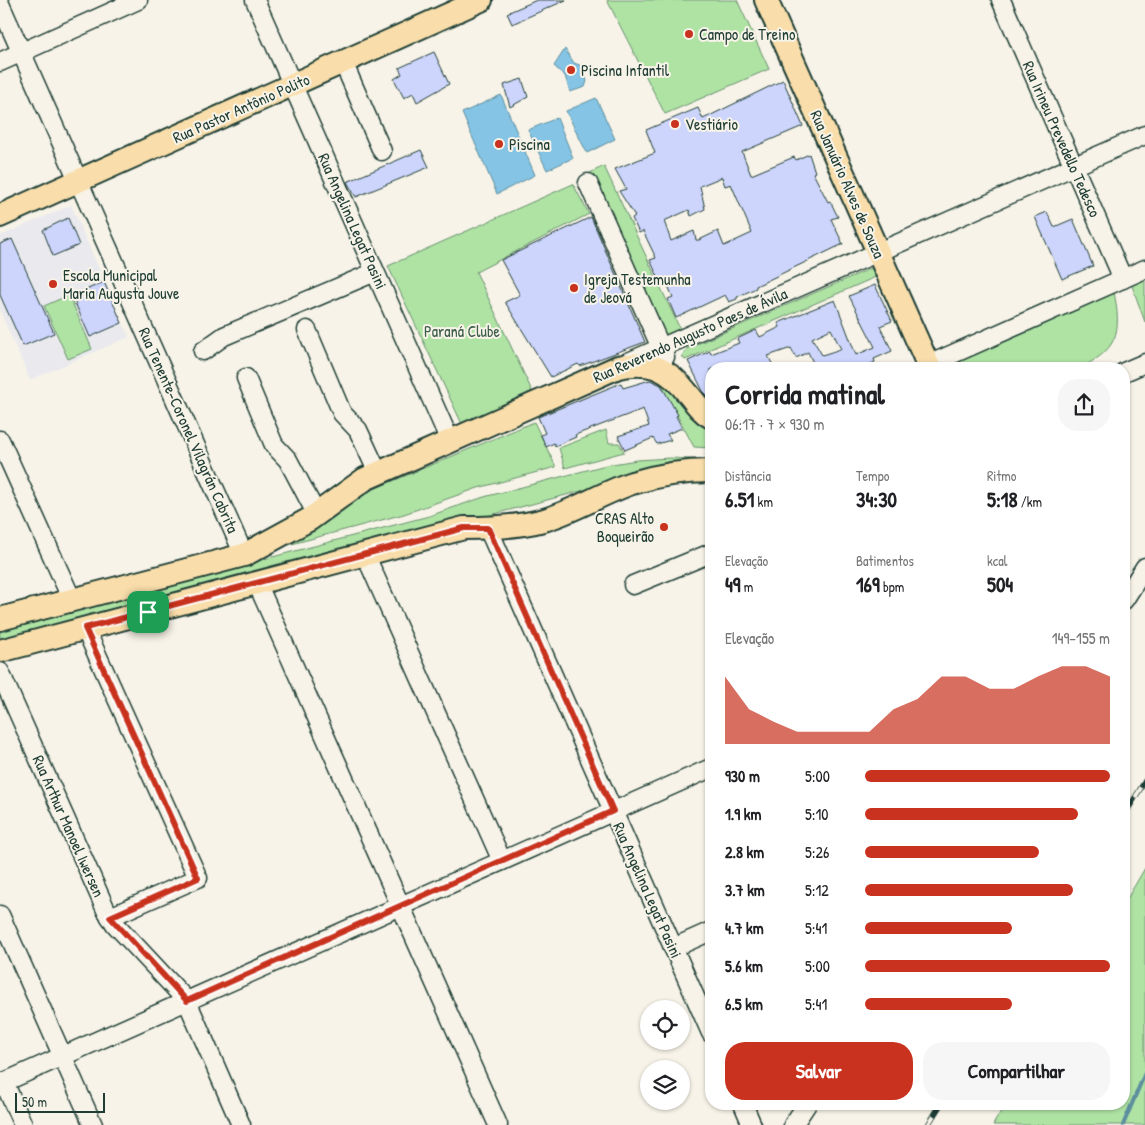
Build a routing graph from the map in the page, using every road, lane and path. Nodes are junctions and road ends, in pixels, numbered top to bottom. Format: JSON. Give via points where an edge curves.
{"nodes":[{"id":1,"x":138,"y":0,"type":"edge"},
{"id":2,"x":255,"y":0,"type":"edge"},
{"id":3,"x":481,"y":0,"type":"edge"},
{"id":4,"x":766,"y":0,"type":"edge"},
{"id":5,"x":1001,"y":0,"type":"edge"},
{"id":6,"x":0,"y":4,"type":"edge"},
{"id":7,"x":22,"y":53,"type":"junction"},
{"id":8,"x":0,"y":62,"type":"edge"},
{"id":9,"x":343,"y":62,"type":"junction"},
{"id":10,"x":293,"y":85,"type":"junction"},
{"id":11,"x":1145,"y":135,"type":"edge"},
{"id":12,"x":382,"y":151,"type":"dead end"},
{"id":13,"x":1074,"y":166,"type":"junction"},
{"id":14,"x":78,"y":180,"type":"junction"},
{"id":15,"x":588,"y":183,"type":"dead end"},
{"id":16,"x":0,"y":216,"type":"edge"},
{"id":17,"x":878,"y":252,"type":"junction"},
{"id":18,"x":1145,"y":269,"type":"edge"},
{"id":19,"x":375,"y":272,"type":"junction"},
{"id":20,"x":1123,"y":279,"type":"junction"},
{"id":21,"x":306,"y":330,"type":"dead end"},
{"id":22,"x":661,"y":348,"type":"junction"},
{"id":23,"x":203,"y":351,"type":"dead end"},
{"id":24,"x":924,"y":362,"type":"edge"},
{"id":25,"x":937,"y":362,"type":"edge"},
{"id":26,"x":1145,"y":363,"type":"edge"},
{"id":27,"x":618,"y":367,"type":"junction"},
{"id":28,"x":1130,"y":369,"type":"edge"},
{"id":29,"x":673,"y":376,"type":"junction"},
{"id":30,"x":246,"y":378,"type":"dead end"},
{"id":31,"x":705,"y":412,"type":"edge"},
{"id":32,"x":0,"y":440,"type":"edge"},
{"id":33,"x":450,"y":441,"type":"junction"},
{"id":34,"x":705,"y":471,"type":"edge"},
{"id":35,"x":378,"y":473,"type":"junction"},
{"id":36,"x":317,"y":514,"type":"junction"},
{"id":37,"x":488,"y":528,"type":"junction"},
{"id":38,"x":365,"y":554,"type":"junction"},
{"id":39,"x":244,"y":555,"type":"junction"},
{"id":40,"x":705,"y":555,"type":"edge"},
{"id":41,"x":1136,"y":576,"type":"edge"},
{"id":42,"x":145,"y":581,"type":"junction"},
{"id":43,"x":257,"y":583,"type":"junction"},
{"id":44,"x":633,"y":585,"type":"dead end"},
{"id":45,"x":1130,"y":588,"type":"edge"},
{"id":46,"x":72,"y":600,"type":"junction"},
{"id":47,"x":148,"y":612,"type":"junction"},
{"id":48,"x":0,"y":619,"type":"edge"},
{"id":49,"x":85,"y":628,"type":"junction"},
{"id":50,"x":0,"y":650,"type":"edge"},
{"id":51,"x":0,"y":672,"type":"edge"},
{"id":52,"x":705,"y":771,"type":"edge"},
{"id":53,"x":613,"y":811,"type":"junction"},
{"id":54,"x":502,"y":861,"type":"junction"},
{"id":55,"x":400,"y":906,"type":"junction"},
{"id":56,"x":0,"y":915,"type":"edge"},
{"id":57,"x":110,"y":917,"type":"junction"},
{"id":58,"x":705,"y":934,"type":"edge"},
{"id":59,"x":673,"y":948,"type":"junction"},
{"id":60,"x":187,"y":1001,"type":"junction"},
{"id":61,"x":705,"y":1020,"type":"edge"},
{"id":62,"x":63,"y":1056,"type":"junction"},
{"id":63,"x":2,"y":1083,"type":"edge"},
{"id":64,"x":745,"y":1110,"type":"edge"},
{"id":65,"x":802,"y":1110,"type":"edge"},
{"id":66,"x":23,"y":1125,"type":"edge"},
{"id":67,"x":93,"y":1125,"type":"edge"},
{"id":68,"x":241,"y":1125,"type":"edge"},
{"id":69,"x":498,"y":1125,"type":"edge"},
{"id":70,"x":752,"y":1125,"type":"edge"},
{"id":71,"x":793,"y":1125,"type":"edge"}],
"edges":[{"from":1,"to":7,"type":"street"},
{"from":2,"to":10,"type":"street","name":"Rua Angelina Legat Pasini"},
{"from":3,"to":9,"type":"main road","name":"Rua Pastor Antônio Polito"},
{"from":4,"to":17,"type":"main road","name":"Rua Januário Alves de Souza"},
{"from":5,"to":13,"type":"street","name":"Rua Irineu Prevedello Tedesco"},
{"from":6,"to":7,"type":"street","name":"Rua Tenente-Coronel Vilagrán Cabrita"},
{"from":7,"to":8,"type":"street"},
{"from":7,"to":14,"type":"street","name":"Rua Tenente-Coronel Vilagrán Cabrita"},
{"from":9,"to":10,"type":"main road","name":"Rua Pastor Antônio Polito"},
{"from":9,"to":12,"type":"street"},
{"from":10,"to":14,"type":"main road","name":"Rua Pastor Antônio Polito"},
{"from":10,"to":19,"type":"street","name":"Rua Angelina Legat Pasini"},
{"from":11,"to":13,"type":"street","name":"Rua Reverendo Augusto Paes de Ávila"},
{"from":13,"to":17,"type":"street","name":"Rua Reverendo Augusto Paes de Ávila"},
{"from":13,"to":20,"type":"street","name":"Rua Irineu Prevedello Tedesco"},
{"from":14,"to":16,"type":"main road","name":"Rua Pastor Antônio Polito"},
{"from":14,"to":39,"type":"street","name":"Rua Tenente-Coronel Vilagrán Cabrita"},
{"from":15,"to":22,"type":"street"},
{"from":17,"to":22,"type":"street","name":"Rua Reverendo Augusto Paes de Ávila"},
{"from":17,"to":24,"type":"main road","name":"Rua Januário Alves de Souza"},
{"from":18,"to":20,"type":"street"},
{"from":19,"to":23,"type":"street","via":[[224,336]]},
{"from":19,"to":33,"type":"street","name":"Rua Angelina Legat Pasini"},
{"from":20,"to":25,"type":"street"},
{"from":21,"to":35,"type":"street","via":[[342,413],[358,430]]},
{"from":22,"to":27,"type":"street","name":"Rua Reverendo Augusto Paes de Ávila"},
{"from":22,"to":29,"type":"street"},
{"from":26,"to":28,"type":"street"},
{"from":27,"to":29,"type":"main road","via":[[631,364],[650,366]]},
{"from":27,"to":33,"type":"main road","name":"Rua Reverendo Augusto Paes de Ávila"},
{"from":29,"to":31,"type":"main road"},
{"from":30,"to":36,"type":"street","via":[[274,444],[288,460]]},
{"from":32,"to":46,"type":"street"},
{"from":33,"to":35,"type":"main road","name":"Rua Reverendo Augusto Paes de Ávila"},
{"from":34,"to":37,"type":"main road","via":[[655,477],[545,520]]},
{"from":35,"to":36,"type":"main road","name":"Rua Reverendo Augusto Paes de Ávila","via":[[357,483]]},
{"from":36,"to":39,"type":"main road","name":"Rua Reverendo Augusto Paes de Ávila"},
{"from":37,"to":38,"type":"main road","via":[[464,528]]},
{"from":37,"to":53,"type":"street","name":"Rua Angelina Legat Pasini"},
{"from":38,"to":43,"type":"main road"},
{"from":38,"to":54,"type":"street"},
{"from":39,"to":42,"type":"main road","name":"Rua Reverendo Augusto Paes de Ávila"},
{"from":40,"to":44,"type":"street"},
{"from":41,"to":45,"type":"street"},
{"from":42,"to":46,"type":"main road","name":"Rua Reverendo Augusto Paes de Ávila"},
{"from":42,"to":47,"type":"main road","via":[[138,596]]},
{"from":43,"to":47,"type":"main road"},
{"from":43,"to":55,"type":"street"},
{"from":46,"to":48,"type":"main road","name":"Rua Reverendo Augusto Paes de Ávila"},
{"from":47,"to":49,"type":"main road"},
{"from":49,"to":50,"type":"main road"},
{"from":49,"to":57,"type":"street","via":[[198,878]]},
{"from":51,"to":57,"type":"street","name":"Rua Arthur Manoel Iwersen"},
{"from":52,"to":53,"type":"street"},
{"from":53,"to":54,"type":"street"},
{"from":53,"to":59,"type":"street","name":"Rua Angelina Legat Pasini"},
{"from":54,"to":55,"type":"street"},
{"from":55,"to":60,"type":"street"},
{"from":55,"to":69,"type":"street"},
{"from":56,"to":62,"type":"street"},
{"from":57,"to":60,"type":"street","name":"Rua Arthur Manoel Iwersen"},
{"from":58,"to":59,"type":"street"},
{"from":59,"to":61,"type":"street","name":"Rua Angelina Legat Pasini"},
{"from":60,"to":62,"type":"street"},
{"from":60,"to":68,"type":"street","name":"Rua Arthur Manoel Iwersen"},
{"from":62,"to":63,"type":"street"},
{"from":62,"to":67,"type":"street"},
{"from":63,"to":66,"type":"street"},
{"from":64,"to":70,"type":"street"},
{"from":65,"to":71,"type":"street"}]}
